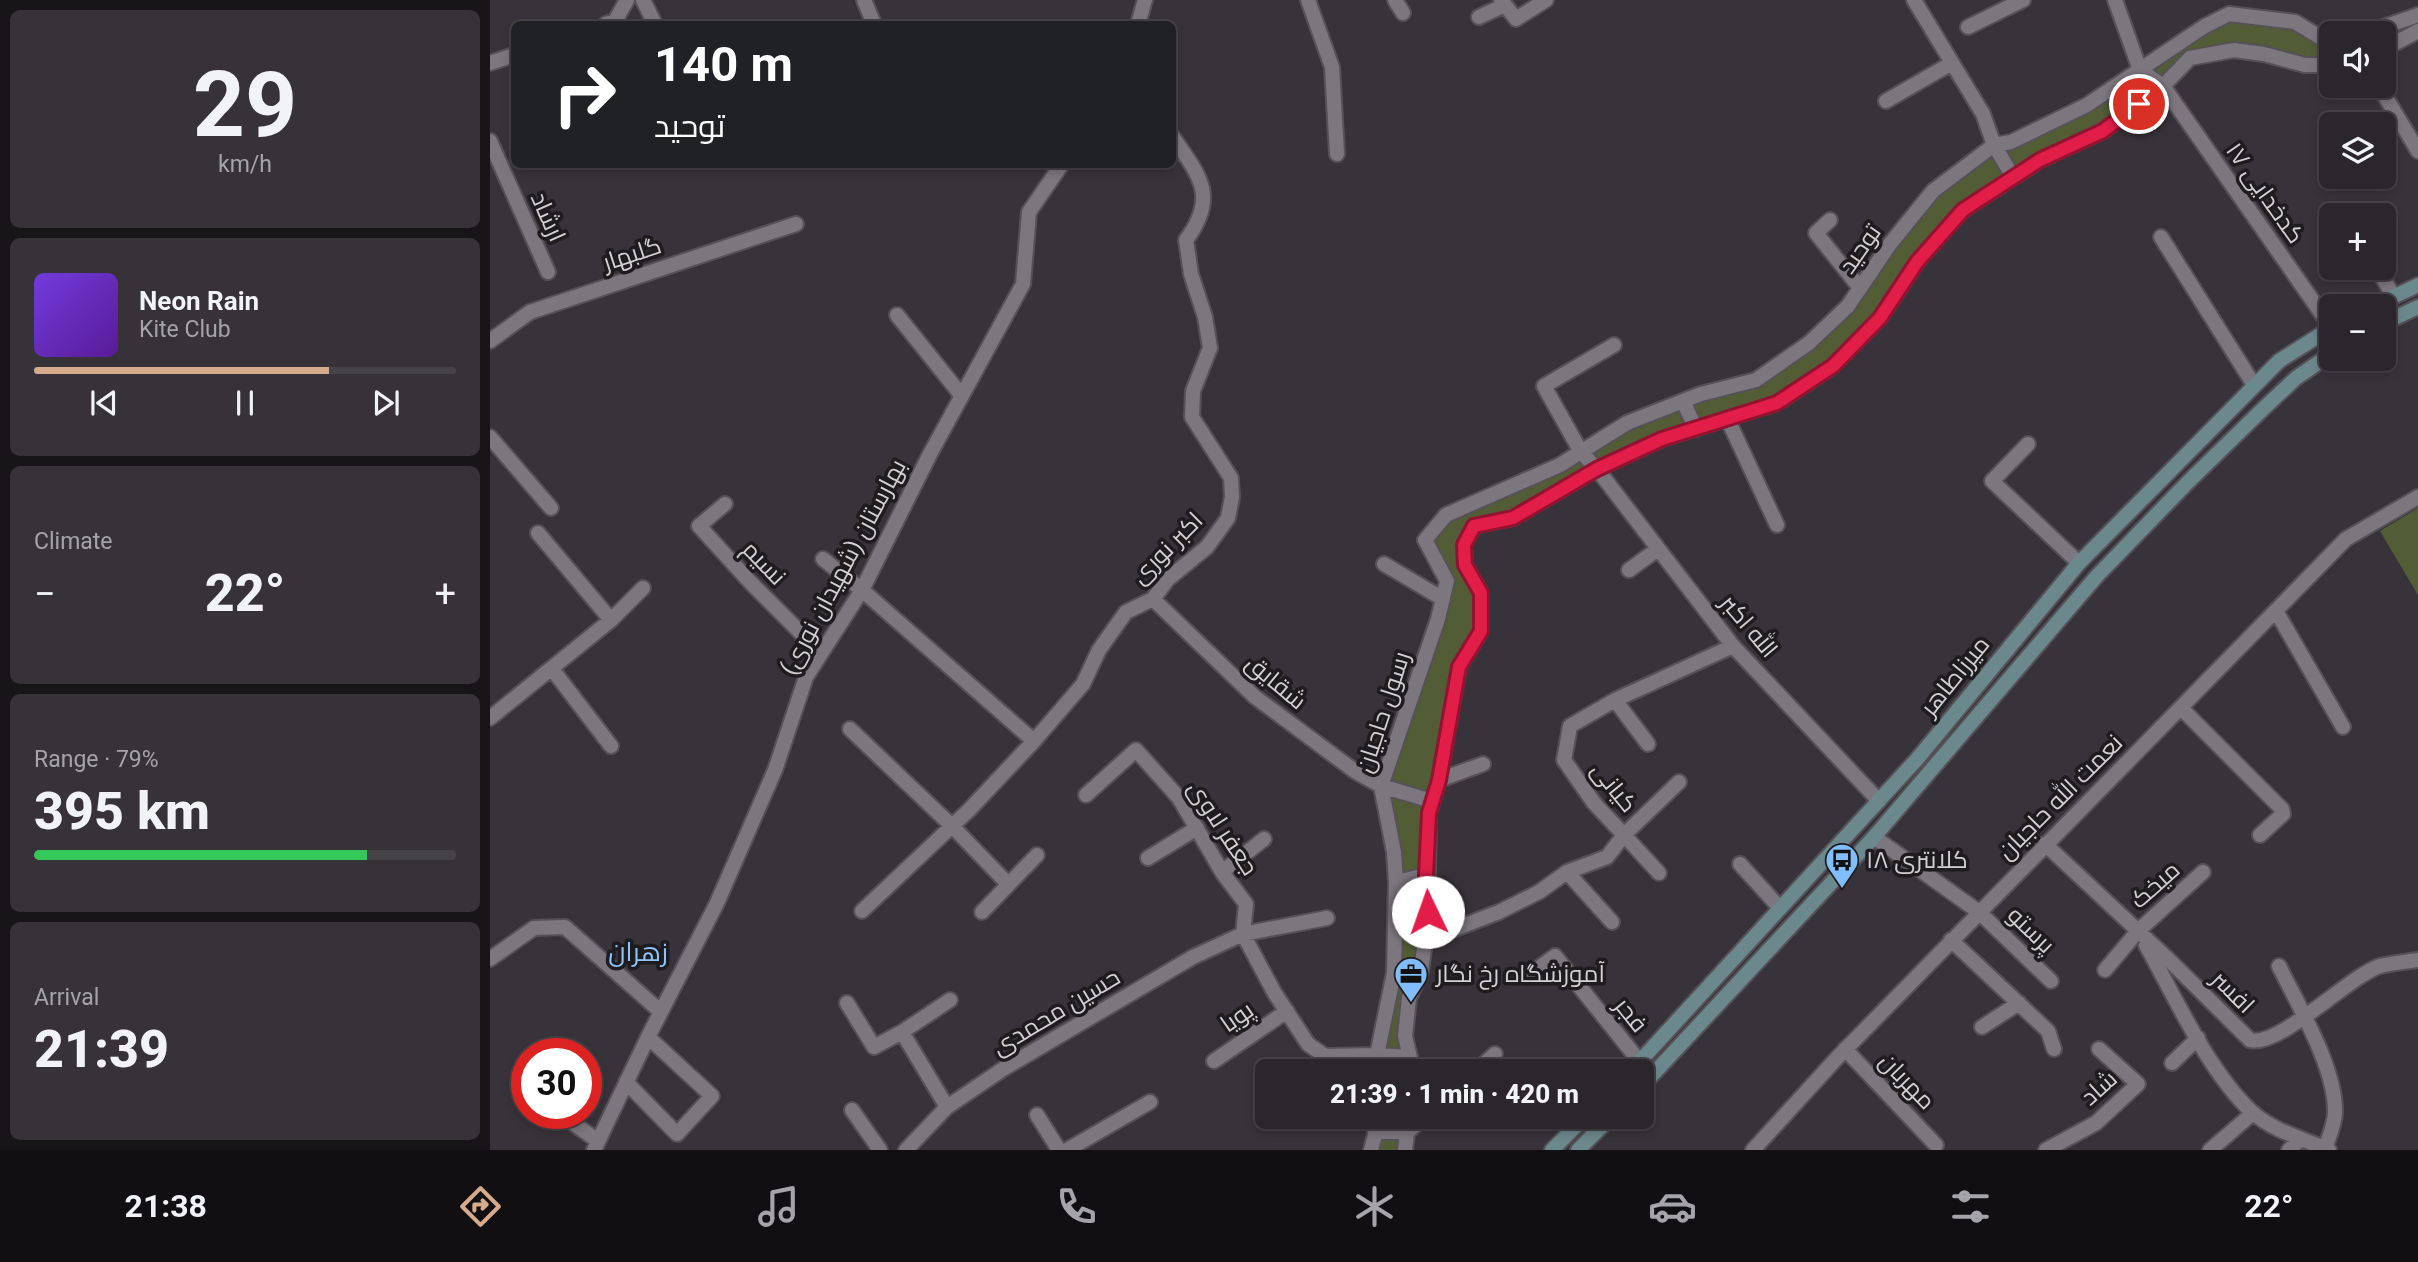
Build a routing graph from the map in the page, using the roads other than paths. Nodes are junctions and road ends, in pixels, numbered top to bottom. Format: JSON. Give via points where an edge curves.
{"nodes":[{"id":1,"x":627,"y":0,"type":"edge"},
{"id":2,"x":643,"y":0,"type":"edge"},
{"id":3,"x":864,"y":0,"type":"edge"},
{"id":4,"x":1145,"y":0,"type":"edge"},
{"id":5,"x":1308,"y":0,"type":"edge"},
{"id":6,"x":1395,"y":0,"type":"edge"},
{"id":7,"x":1546,"y":0,"type":"edge"},
{"id":8,"x":1914,"y":0,"type":"edge"},
{"id":9,"x":2023,"y":0,"type":"edge"},
{"id":10,"x":2115,"y":0,"type":"edge"},
{"id":11,"x":1503,"y":3,"type":"edge"},
{"id":12,"x":1404,"y":13,"type":"dead end"},
{"id":13,"x":2418,"y":15,"type":"edge"},
{"id":14,"x":1479,"y":17,"type":"dead end"},
{"id":15,"x":615,"y":21,"type":"edge"},
{"id":16,"x":654,"y":21,"type":"edge"},
{"id":17,"x":873,"y":21,"type":"edge"},
{"id":18,"x":1140,"y":21,"type":"edge"},
{"id":19,"x":2396,"y":23,"type":"edge"},
{"id":20,"x":1968,"y":27,"type":"dead end"},
{"id":21,"x":2418,"y":31,"type":"edge"},
{"id":22,"x":2319,"y":37,"type":"edge"},
{"id":23,"x":2396,"y":43,"type":"edge"},
{"id":24,"x":511,"y":56,"type":"edge"},
{"id":25,"x":490,"y":63,"type":"edge"},
{"id":26,"x":1952,"y":63,"type":"junction"},
{"id":27,"x":2319,"y":65,"type":"edge"},
{"id":28,"x":2140,"y":70,"type":"junction"},
{"id":29,"x":2163,"y":86,"type":"junction"},
{"id":30,"x":2386,"y":98,"type":"edge"},
{"id":31,"x":1886,"y":101,"type":"dead end"},
{"id":32,"x":490,"y":141,"type":"edge"},
{"id":33,"x":1176,"y":142,"type":"edge"},
{"id":34,"x":1994,"y":145,"type":"junction"},
{"id":35,"x":2418,"y":151,"type":"edge"},
{"id":36,"x":1337,"y":153,"type":"dead end"},
{"id":37,"x":1059,"y":168,"type":"edge"},
{"id":38,"x":2014,"y":177,"type":"junction"},
{"id":39,"x":1830,"y":220,"type":"dead end"},
{"id":40,"x":796,"y":224,"type":"dead end"},
{"id":41,"x":2161,"y":237,"type":"dead end"},
{"id":42,"x":548,"y":272,"type":"dead end"},
{"id":43,"x":2418,"y":285,"type":"edge"},
{"id":44,"x":1860,"y":288,"type":"junction"},
{"id":45,"x":2396,"y":296,"type":"edge"},
{"id":46,"x":2418,"y":307,"type":"edge"},
{"id":47,"x":2319,"y":310,"type":"edge"},
{"id":48,"x":897,"y":315,"type":"dead end"},
{"id":49,"x":2396,"y":317,"type":"edge"},
{"id":50,"x":2319,"y":335,"type":"edge"},
{"id":51,"x":490,"y":341,"type":"edge"},
{"id":52,"x":1614,"y":345,"type":"dead end"},
{"id":53,"x":2319,"y":362,"type":"edge"},
{"id":54,"x":2254,"y":385,"type":"junction"},
{"id":55,"x":962,"y":396,"type":"junction"},
{"id":56,"x":1683,"y":401,"type":"junction"},
{"id":57,"x":1728,"y":419,"type":"junction"},
{"id":58,"x":1696,"y":429,"type":"junction"},
{"id":59,"x":490,"y":437,"type":"edge"},
{"id":60,"x":2028,"y":444,"type":"dead end"},
{"id":61,"x":1581,"y":452,"type":"junction"},
{"id":62,"x":1597,"y":469,"type":"junction"},
{"id":63,"x":2418,"y":498,"type":"edge"},
{"id":64,"x":725,"y":505,"type":"dead end"},
{"id":65,"x":551,"y":508,"type":"dead end"},
{"id":66,"x":1777,"y":525,"type":"dead end"},
{"id":67,"x":538,"y":533,"type":"dead end"},
{"id":68,"x":1424,"y":540,"type":"joint"},
{"id":69,"x":1658,"y":549,"type":"junction"},
{"id":70,"x":823,"y":559,"type":"dead end"},
{"id":71,"x":2079,"y":563,"type":"junction"},
{"id":72,"x":1384,"y":564,"type":"dead end"},
{"id":73,"x":1629,"y":570,"type":"dead end"},
{"id":74,"x":643,"y":588,"type":"dead end"},
{"id":75,"x":862,"y":590,"type":"junction"},
{"id":76,"x":1153,"y":599,"type":"junction"},
{"id":77,"x":1443,"y":599,"type":"junction"},
{"id":78,"x":2276,"y":611,"type":"junction"},
{"id":79,"x":611,"y":620,"type":"junction"},
{"id":80,"x":1732,"y":646,"type":"junction"},
{"id":81,"x":821,"y":653,"type":"junction"},
{"id":82,"x":552,"y":669,"type":"junction"},
{"id":83,"x":1615,"y":701,"type":"junction"},
{"id":84,"x":2181,"y":708,"type":"junction"},
{"id":85,"x":490,"y":718,"type":"edge"},
{"id":86,"x":2343,"y":727,"type":"dead end"},
{"id":87,"x":850,"y":729,"type":"dead end"},
{"id":88,"x":1034,"y":741,"type":"junction"},
{"id":89,"x":1648,"y":744,"type":"dead end"},
{"id":90,"x":611,"y":746,"type":"dead end"},
{"id":91,"x":1483,"y":764,"type":"dead end"},
{"id":92,"x":1439,"y":780,"type":"junction"},
{"id":93,"x":1679,"y":782,"type":"dead end"},
{"id":94,"x":1381,"y":786,"type":"junction"},
{"id":95,"x":1087,"y":795,"type":"dead end"},
{"id":96,"x":1432,"y":801,"type":"junction"},
{"id":97,"x":1879,"y":801,"type":"junction"},
{"id":98,"x":953,"y":827,"type":"junction"},
{"id":99,"x":1197,"y":828,"type":"junction"},
{"id":100,"x":1624,"y":835,"type":"junction"},
{"id":101,"x":2260,"y":835,"type":"dead end"},
{"id":102,"x":1874,"y":837,"type":"junction"},
{"id":103,"x":1264,"y":839,"type":"dead end"},
{"id":104,"x":2045,"y":844,"type":"junction"},
{"id":105,"x":1037,"y":855,"type":"dead end"},
{"id":106,"x":1148,"y":858,"type":"dead end"},
{"id":107,"x":1740,"y":864,"type":"dead end"},
{"id":108,"x":1222,"y":872,"type":"junction"},
{"id":109,"x":1567,"y":872,"type":"junction"},
{"id":110,"x":2203,"y":872,"type":"dead end"},
{"id":111,"x":1659,"y":873,"type":"dead end"},
{"id":112,"x":1426,"y":875,"type":"junction"},
{"id":113,"x":1396,"y":882,"type":"junction"},
{"id":114,"x":1008,"y":884,"type":"junction"},
{"id":115,"x":1779,"y":907,"type":"junction"},
{"id":116,"x":862,"y":911,"type":"dead end"},
{"id":117,"x":982,"y":912,"type":"dead end"},
{"id":118,"x":1979,"y":912,"type":"junction"},
{"id":119,"x":1327,"y":918,"type":"dead end"},
{"id":120,"x":1612,"y":922,"type":"dead end"},
{"id":121,"x":1395,"y":926,"type":"junction"},
{"id":122,"x":1427,"y":927,"type":"junction"},
{"id":123,"x":2138,"y":931,"type":"junction"},
{"id":124,"x":1243,"y":934,"type":"junction"},
{"id":125,"x":1951,"y":940,"type":"junction"},
{"id":126,"x":490,"y":959,"type":"edge"},
{"id":127,"x":2418,"y":960,"type":"edge"},
{"id":128,"x":2278,"y":965,"type":"dead end"},
{"id":129,"x":2105,"y":970,"type":"dead end"},
{"id":130,"x":1528,"y":976,"type":"dead end"},
{"id":131,"x":2051,"y":981,"type":"dead end"},
{"id":132,"x":950,"y":1000,"type":"dead end"},
{"id":133,"x":848,"y":1003,"type":"dead end"},
{"id":134,"x":2019,"y":1003,"type":"junction"},
{"id":135,"x":1287,"y":1011,"type":"junction"},
{"id":136,"x":661,"y":1012,"type":"junction"},
{"id":137,"x":2304,"y":1018,"type":"junction"},
{"id":138,"x":1982,"y":1027,"type":"dead end"},
{"id":139,"x":902,"y":1032,"type":"junction"},
{"id":140,"x":648,"y":1037,"type":"junction"},
{"id":141,"x":2198,"y":1038,"type":"junction"},
{"id":142,"x":1845,"y":1049,"type":"junction"},
{"id":143,"x":2054,"y":1049,"type":"dead end"},
{"id":144,"x":2099,"y":1049,"type":"dead end"},
{"id":145,"x":1495,"y":1054,"type":"dead end"},
{"id":146,"x":1377,"y":1055,"type":"junction"},
{"id":147,"x":1377,"y":1059,"type":"edge"},
{"id":148,"x":1392,"y":1059,"type":"edge"},
{"id":149,"x":1410,"y":1059,"type":"edge"},
{"id":150,"x":1489,"y":1059,"type":"edge"},
{"id":151,"x":1630,"y":1059,"type":"edge"},
{"id":152,"x":1641,"y":1059,"type":"edge"},
{"id":153,"x":1214,"y":1062,"type":"dead end"},
{"id":154,"x":2172,"y":1063,"type":"dead end"},
{"id":155,"x":1654,"y":1073,"type":"edge"},
{"id":156,"x":626,"y":1082,"type":"junction"},
{"id":157,"x":1150,"y":1102,"type":"dead end"},
{"id":158,"x":947,"y":1107,"type":"junction"},
{"id":159,"x":852,"y":1110,"type":"dead end"},
{"id":160,"x":2253,"y":1113,"type":"junction"},
{"id":161,"x":1037,"y":1115,"type":"dead end"},
{"id":162,"x":578,"y":1129,"type":"edge"},
{"id":163,"x":1376,"y":1129,"type":"edge"},
{"id":164,"x":1408,"y":1129,"type":"edge"},
{"id":165,"x":1411,"y":1129,"type":"edge"},
{"id":166,"x":1573,"y":1129,"type":"edge"},
{"id":167,"x":1599,"y":1129,"type":"edge"},
{"id":168,"x":1375,"y":1132,"type":"junction"},
{"id":169,"x":1408,"y":1132,"type":"junction"},
{"id":170,"x":1936,"y":1144,"type":"dead end"},
{"id":171,"x":596,"y":1145,"type":"edge"},
{"id":172,"x":2295,"y":1145,"type":"edge"},
{"id":173,"x":2056,"y":1148,"type":"edge"},
{"id":174,"x":2327,"y":1149,"type":"edge"},
{"id":175,"x":880,"y":1150,"type":"edge"},
{"id":176,"x":906,"y":1150,"type":"edge"},
{"id":177,"x":1059,"y":1150,"type":"edge"},
{"id":178,"x":1068,"y":1150,"type":"edge"},
{"id":179,"x":1371,"y":1150,"type":"edge"},
{"id":180,"x":1405,"y":1150,"type":"edge"},
{"id":181,"x":1552,"y":1150,"type":"edge"},
{"id":182,"x":1578,"y":1150,"type":"edge"},
{"id":183,"x":1753,"y":1150,"type":"edge"},
{"id":184,"x":2210,"y":1150,"type":"edge"}],
"edges":[{"from":1,"to":15,"type":"street"},
{"from":2,"to":16,"type":"street"},
{"from":3,"to":17,"type":"street"},
{"from":4,"to":18,"type":"street"},
{"from":5,"to":36,"type":"street","via":[[1332,67]]},
{"from":6,"to":12,"type":"street"},
{"from":7,"to":11,"type":"street","via":[[1516,19]]},
{"from":8,"to":26,"type":"street"},
{"from":9,"to":20,"type":"street"},
{"from":10,"to":28,"type":"street"},
{"from":11,"to":14,"type":"street"},
{"from":13,"to":19,"type":"street"},
{"from":21,"to":23,"type":"street"},
{"from":22,"to":28,"type":"street","name":"توحید","via":[[2295,22],[2229,14]]},
{"from":24,"to":25,"type":"street"},
{"from":26,"to":31,"type":"street"},
{"from":26,"to":34,"type":"street","via":[[1983,114]]},
{"from":27,"to":29,"type":"street","via":[[2234,50],[2190,58]]},
{"from":28,"to":29,"type":"street"},
{"from":28,"to":34,"type":"street","name":"توحید","via":[[2087,105],[2011,142]]},
{"from":29,"to":38,"type":"street","via":[[2103,131]]},
{"from":29,"to":47,"type":"street","name":"کدخدایی ۱۷"},
{"from":30,"to":35,"type":"street"},
{"from":32,"to":42,"type":"street","name":"ارشاد"},
{"from":33,"to":76,"type":"street","name":"اکبر نوری","via":[[1205,192],[1199,223],[1186,240],[1210,348],[1193,391],[1192,417],[1231,478],[1232,497],[1228,518],[1207,547],[1168,579]]},
{"from":34,"to":38,"type":"street"},
{"from":34,"to":44,"type":"street","name":"توحید","via":[[1933,191]]},
{"from":37,"to":55,"type":"street","name":"بهارستان (شهیدان نوری)","via":[[1029,212],[1023,284]]},
{"from":38,"to":57,"type":"street","via":[[1963,210],[1917,262],[1880,318],[1833,366],[1777,403]]},
{"from":39,"to":44,"type":"street","via":[[1816,233]]},
{"from":40,"to":51,"type":"street","name":"گلبهار","via":[[530,312]]},
{"from":41,"to":54,"type":"street"},
{"from":43,"to":45,"type":"main road"},
{"from":44,"to":56,"type":"street","name":"توحید","via":[[1849,306],[1809,343],[1756,380]]},
{"from":46,"to":49,"type":"main road"},
{"from":48,"to":55,"type":"street"},
{"from":50,"to":54,"type":"main road","name":"میرزاطاهر","via":[[2279,361]]},
{"from":52,"to":61,"type":"street","name":"الله اکبر","via":[[1544,386]]},
{"from":53,"to":102,"type":"main road","name":"میرزاطاهر","via":[[2272,401],[2096,577]]},
{"from":54,"to":71,"type":"main road","name":"میرزاطاهر"},
{"from":55,"to":75,"type":"street","name":"بهارستان (شهیدان نوری)"},
{"from":56,"to":58,"type":"street"},
{"from":56,"to":61,"type":"street","name":"توحید","via":[[1627,423]]},
{"from":57,"to":58,"type":"street"},
{"from":57,"to":66,"type":"street"},
{"from":58,"to":62,"type":"street"},
{"from":59,"to":65,"type":"street"},
{"from":60,"to":71,"type":"street","via":[[1992,481]]},
{"from":61,"to":62,"type":"street","name":"الله اکبر"},
{"from":61,"to":68,"type":"street","name":"توحید","via":[[1446,515]]},
{"from":62,"to":69,"type":"street","name":"الله اکبر"},
{"from":62,"to":92,"type":"street","via":[[1513,518],[1474,526],[1464,545],[1465,565],[1481,593],[1481,631],[1459,667]]},
{"from":63,"to":78,"type":"street","name":"نعمت الله حاجیان","via":[[2346,540]]},
{"from":64,"to":81,"type":"street","name":"نسیم","via":[[699,526]]},
{"from":67,"to":79,"type":"street"},
{"from":68,"to":77,"type":"street","name":"رسول حاجیان","via":[[1447,581]]},
{"from":69,"to":73,"type":"street"},
{"from":69,"to":80,"type":"street","name":"الله اکبر"},
{"from":70,"to":75,"type":"street"},
{"from":71,"to":97,"type":"main road","name":"میرزاطاهر"},
{"from":72,"to":77,"type":"street"},
{"from":74,"to":79,"type":"street"},
{"from":75,"to":81,"type":"street","name":"بهارستان (شهیدان نوری)"},
{"from":75,"to":88,"type":"street"},
{"from":76,"to":88,"type":"street","name":"اکبر نوری","via":[[1126,612],[1099,650],[1083,684]]},
{"from":76,"to":94,"type":"street","name":"شقایق","via":[[1255,697]]},
{"from":77,"to":94,"type":"street","name":"رسول حاجیان"},
{"from":78,"to":84,"type":"street","name":"نعمت الله حاجیان"},
{"from":78,"to":86,"type":"street"},
{"from":79,"to":82,"type":"street"},
{"from":80,"to":83,"type":"street","name":"کیانی"},
{"from":80,"to":97,"type":"street","name":"الله اکبر"},
{"from":81,"to":136,"type":"street","name":"بهارستان (شهیدان نوری)","via":[[806,677],[775,770],[717,903]]},
{"from":82,"to":85,"type":"street"},
{"from":82,"to":90,"type":"street"},
{"from":83,"to":89,"type":"street"},
{"from":83,"to":100,"type":"street","name":"کیانی","via":[[1570,726],[1564,760]]},
{"from":84,"to":101,"type":"street","via":[[2282,809],[2283,814]]},
{"from":84,"to":104,"type":"street","name":"نعمت الله حاجیان"},
{"from":87,"to":98,"type":"street"},
{"from":88,"to":98,"type":"street","name":"اکبر نوری"},
{"from":91,"to":92,"type":"street"},
{"from":92,"to":96,"type":"street"},
{"from":93,"to":100,"type":"street"},
{"from":94,"to":96,"type":"street","name":"شقایق"},
{"from":94,"to":113,"type":"street","name":"رسول حاجیان"},
{"from":95,"to":99,"type":"street","name":"جعفر لاوی","via":[[1136,750],[1179,798]]},
{"from":96,"to":112,"type":"street"},
{"from":97,"to":115,"type":"main road","name":"میرزاطاهر"},
{"from":98,"to":114,"type":"street"},
{"from":98,"to":116,"type":"street","name":"اکبر نوری"},
{"from":99,"to":106,"type":"street"},
{"from":99,"to":108,"type":"street","name":"جعفر لاوی"},
{"from":100,"to":109,"type":"street","name":"کیانی","via":[[1606,857]]},
{"from":100,"to":111,"type":"street"},
{"from":102,"to":118,"type":"street","name":"پرستو"},
{"from":102,"to":155,"type":"main road","name":"میرزاطاهر"},
{"from":103,"to":108,"type":"street"},
{"from":104,"to":118,"type":"street","name":"نعمت الله حاجیان"},
{"from":104,"to":123,"type":"street","name":"افسر"},
{"from":105,"to":114,"type":"street"},
{"from":107,"to":115,"type":"street"},
{"from":108,"to":124,"type":"street","name":"جعفر لاوی","via":[[1246,904]]},
{"from":109,"to":120,"type":"street"},
{"from":109,"to":122,"type":"street","name":"کیانی","via":[[1499,912],[1451,930]]},
{"from":110,"to":123,"type":"street","name":"میخک"},
{"from":112,"to":113,"type":"street"},
{"from":112,"to":122,"type":"street"},
{"from":113,"to":121,"type":"street","name":"رسول حاجیان"},
{"from":114,"to":117,"type":"street"},
{"from":115,"to":152,"type":"main road","name":"میرزاطاهر"},
{"from":118,"to":125,"type":"street","name":"نعمت الله حاجیان"},
{"from":118,"to":131,"type":"street","name":"پرستو"},
{"from":119,"to":124,"type":"street","name":"حسین محمدی"},
{"from":121,"to":122,"type":"street","name":"کیانی"},
{"from":121,"to":146,"type":"street","name":"رسول حاجیان","via":[[1394,974]]},
{"from":122,"to":149,"type":"street","via":[[1421,971],[1409,998],[1405,1035]]},
{"from":123,"to":129,"type":"street","name":"میخک"},
{"from":123,"to":137,"type":"street","name":"افسر","via":[[2250,1040],[2261,1041]]},
{"from":123,"to":141,"type":"street"},
{"from":124,"to":135,"type":"street","name":"جعفر لاوی"},
{"from":124,"to":158,"type":"street","name":"حسین محمدی","via":[[1193,957]]},
{"from":125,"to":134,"type":"street"},
{"from":125,"to":142,"type":"street","name":"نعمت الله حاجیان"},
{"from":126,"to":136,"type":"street","via":[[534,928],[565,928]]},
{"from":127,"to":137,"type":"street","name":"افسر","via":[[2379,967]]},
{"from":128,"to":137,"type":"street"},
{"from":130,"to":151,"type":"street","name":"فجر","via":[[1555,957]]},
{"from":132,"to":139,"type":"street"},
{"from":133,"to":139,"type":"street","via":[[874,1047]]},
{"from":134,"to":138,"type":"street"},
{"from":134,"to":143,"type":"street","via":[[2048,1031]]},
{"from":135,"to":146,"type":"street","name":"جعفر لاوی","via":[[1308,1044],[1325,1056]]},
{"from":135,"to":153,"type":"street","name":"پویا"},
{"from":136,"to":140,"type":"street","name":"بهارستان (شهیدان نوری)"},
{"from":137,"to":174,"type":"street","via":[[2322,1055],[2334,1098]]},
{"from":139,"to":158,"type":"street"},
{"from":140,"to":156,"type":"street","name":"بهارستان (شهیدان نوری)"},
{"from":140,"to":156,"type":"street","via":[[712,1096],[677,1134]]},
{"from":141,"to":154,"type":"street"},
{"from":141,"to":160,"type":"street","via":[[2223,1079]]},
{"from":142,"to":170,"type":"street","name":"مهربان"},
{"from":142,"to":183,"type":"street","name":"نعمت الله حاجیان"},
{"from":144,"to":173,"type":"street","name":"شاد","via":[[2138,1084],[2096,1123]]},
{"from":145,"to":150,"type":"street"},
{"from":146,"to":147,"type":"street","name":"رسول حاجیان"},
{"from":146,"to":148,"type":"street"},
{"from":156,"to":171,"type":"street","name":"بهارستان (شهیدان نوری)"},
{"from":157,"to":178,"type":"street"},
{"from":158,"to":176,"type":"street","name":"حسین محمدی"},
{"from":159,"to":175,"type":"street"},
{"from":160,"to":172,"type":"street"},
{"from":160,"to":184,"type":"street"},
{"from":161,"to":177,"type":"street"},
{"from":162,"to":171,"type":"street"},
{"from":163,"to":168,"type":"street"},
{"from":164,"to":169,"type":"street"},
{"from":165,"to":169,"type":"street"},
{"from":166,"to":181,"type":"main road"},
{"from":167,"to":182,"type":"main road"},
{"from":168,"to":169,"type":"street"},
{"from":168,"to":179,"type":"street"},
{"from":169,"to":180,"type":"street"},
{"from":172,"to":174,"type":"street"}]}
